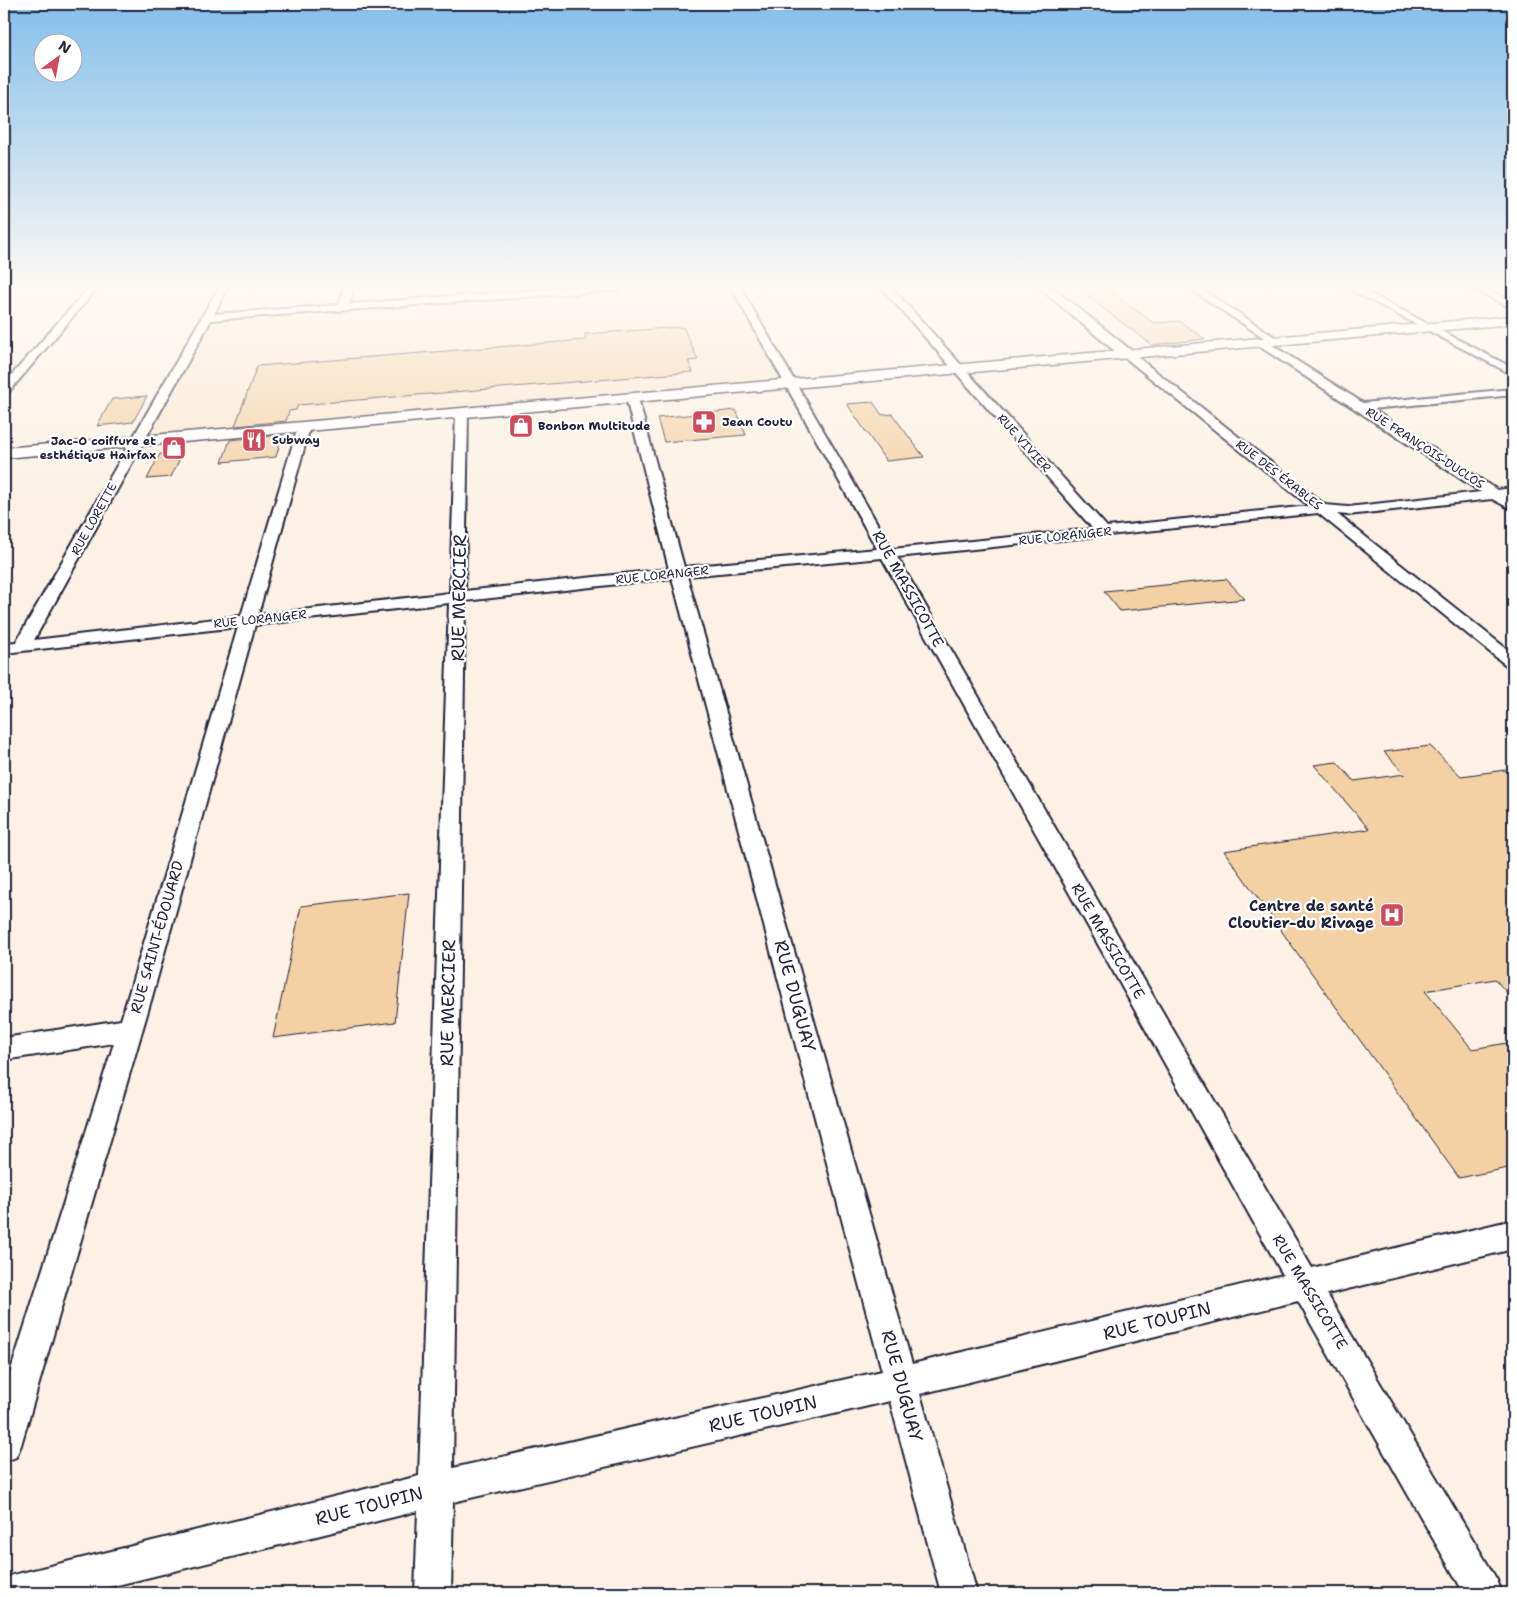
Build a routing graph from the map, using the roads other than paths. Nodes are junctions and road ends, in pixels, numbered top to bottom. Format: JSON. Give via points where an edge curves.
{"nodes":[{"id":1,"x":30,"y":362,"type":"edge"},
{"id":2,"x":183,"y":362,"type":"edge"},
{"id":3,"x":779,"y":362,"type":"edge"},
{"id":4,"x":950,"y":362,"type":"edge"},
{"id":5,"x":1042,"y":362,"type":"edge"},
{"id":6,"x":1136,"y":362,"type":"edge"},
{"id":7,"x":1290,"y":362,"type":"edge"},
{"id":8,"x":1493,"y":362,"type":"edge"},
{"id":9,"x":957,"y":369,"type":"junction"},
{"id":10,"x":1513,"y":372,"type":"edge"},
{"id":11,"x":792,"y":384,"type":"junction"},
{"id":12,"x":4,"y":391,"type":"edge"},
{"id":13,"x":1513,"y":392,"type":"edge"},
{"id":14,"x":632,"y":398,"type":"junction"},
{"id":15,"x":1361,"y":407,"type":"junction"},
{"id":16,"x":462,"y":413,"type":"junction"},
{"id":17,"x":304,"y":427,"type":"junction"},
{"id":18,"x":137,"y":442,"type":"junction"},
{"id":19,"x":4,"y":453,"type":"edge"},
{"id":20,"x":1513,"y":481,"type":"edge"},
{"id":21,"x":1481,"y":485,"type":"junction"},
{"id":22,"x":1513,"y":492,"type":"edge"},
{"id":23,"x":1494,"y":494,"type":"junction"},
{"id":24,"x":1513,"y":506,"type":"edge"},
{"id":25,"x":1321,"y":508,"type":"junction"},
{"id":26,"x":1103,"y":532,"type":"junction"},
{"id":27,"x":887,"y":553,"type":"junction"},
{"id":28,"x":678,"y":573,"type":"junction"},
{"id":29,"x":459,"y":597,"type":"junction"},
{"id":30,"x":249,"y":620,"type":"junction"},
{"id":31,"x":22,"y":646,"type":"junction"},
{"id":32,"x":4,"y":648,"type":"edge"},
{"id":33,"x":1513,"y":662,"type":"edge"},
{"id":34,"x":130,"y":1029,"type":"junction"},
{"id":35,"x":4,"y":1049,"type":"edge"},
{"id":36,"x":1513,"y":1234,"type":"edge"},
{"id":37,"x":1305,"y":1285,"type":"junction"},
{"id":38,"x":900,"y":1383,"type":"junction"},
{"id":39,"x":4,"y":1445,"type":"edge"},
{"id":40,"x":435,"y":1489,"type":"junction"},
{"id":41,"x":13,"y":1593,"type":"edge"},
{"id":42,"x":433,"y":1593,"type":"edge"},
{"id":43,"x":959,"y":1593,"type":"edge"},
{"id":44,"x":1484,"y":1593,"type":"edge"}],
"edges":[{"from":1,"to":12,"type":"street"},
{"from":2,"to":18,"type":"street","name":"RUE LORETTE"},
{"from":3,"to":11,"type":"street","name":"RUE MASSICOTTE"},
{"from":4,"to":9,"type":"street","name":"RUE VIVIER"},
{"from":5,"to":9,"type":"main road"},
{"from":6,"to":25,"type":"street","name":"RUE DES ÉRABLES"},
{"from":7,"to":15,"type":"street","name":"RUE FRANÇOIS-DUCLOS"},
{"from":8,"to":10,"type":"street"},
{"from":9,"to":11,"type":"main road"},
{"from":9,"to":26,"type":"street","name":"RUE VIVIER"},
{"from":11,"to":14,"type":"main road"},
{"from":11,"to":27,"type":"street","name":"RUE MASSICOTTE"},
{"from":13,"to":15,"type":"street"},
{"from":14,"to":16,"type":"main road"},
{"from":14,"to":28,"type":"street","name":"RUE DUGUAY"},
{"from":15,"to":21,"type":"street","name":"RUE FRANÇOIS-DUCLOS"},
{"from":16,"to":17,"type":"main road"},
{"from":16,"to":29,"type":"street","name":"RUE MERCIER"},
{"from":17,"to":18,"type":"main road"},
{"from":17,"to":30,"type":"street","name":"RUE SAINT-ÉDOUARD"},
{"from":18,"to":19,"type":"main road"},
{"from":18,"to":31,"type":"street","name":"RUE LORETTE"},
{"from":20,"to":21,"type":"street","name":"RUE LORANGER"},
{"from":21,"to":23,"type":"street","name":"RUE FRANÇOIS-DUCLOS"},
{"from":21,"to":25,"type":"street","name":"RUE LORANGER","via":[[1337,502]]},
{"from":22,"to":23,"type":"street","name":"RUE LORANGER"},
{"from":23,"to":24,"type":"street","name":"RUE FRANÇOIS-DUCLOS"},
{"from":23,"to":25,"type":"street","name":"RUE LORANGER","via":[[1348,511]]},
{"from":25,"to":26,"type":"street","name":"RUE LORANGER"},
{"from":25,"to":33,"type":"street","name":"RUE DES ÉRABLES"},
{"from":26,"to":27,"type":"street","name":"RUE LORANGER"},
{"from":27,"to":28,"type":"street","name":"RUE LORANGER"},
{"from":27,"to":37,"type":"street","name":"RUE MASSICOTTE"},
{"from":28,"to":29,"type":"street","name":"RUE LORANGER"},
{"from":28,"to":38,"type":"street","name":"RUE DUGUAY"},
{"from":29,"to":30,"type":"street","name":"RUE LORANGER"},
{"from":29,"to":40,"type":"street","name":"RUE MERCIER"},
{"from":30,"to":31,"type":"street","name":"RUE LORANGER"},
{"from":30,"to":34,"type":"street","name":"RUE SAINT-ÉDOUARD"},
{"from":31,"to":32,"type":"street","name":"RUE LORANGER"},
{"from":34,"to":35,"type":"street"},
{"from":34,"to":39,"type":"street","name":"RUE SAINT-ÉDOUARD"},
{"from":36,"to":37,"type":"street","name":"RUE TOUPIN"},
{"from":37,"to":38,"type":"street","name":"RUE TOUPIN"},
{"from":37,"to":44,"type":"street","name":"RUE MASSICOTTE"},
{"from":38,"to":40,"type":"street","name":"RUE TOUPIN"},
{"from":38,"to":43,"type":"street","name":"RUE DUGUAY"},
{"from":40,"to":41,"type":"street","name":"RUE TOUPIN"},
{"from":40,"to":42,"type":"street","name":"RUE MERCIER"}]}
